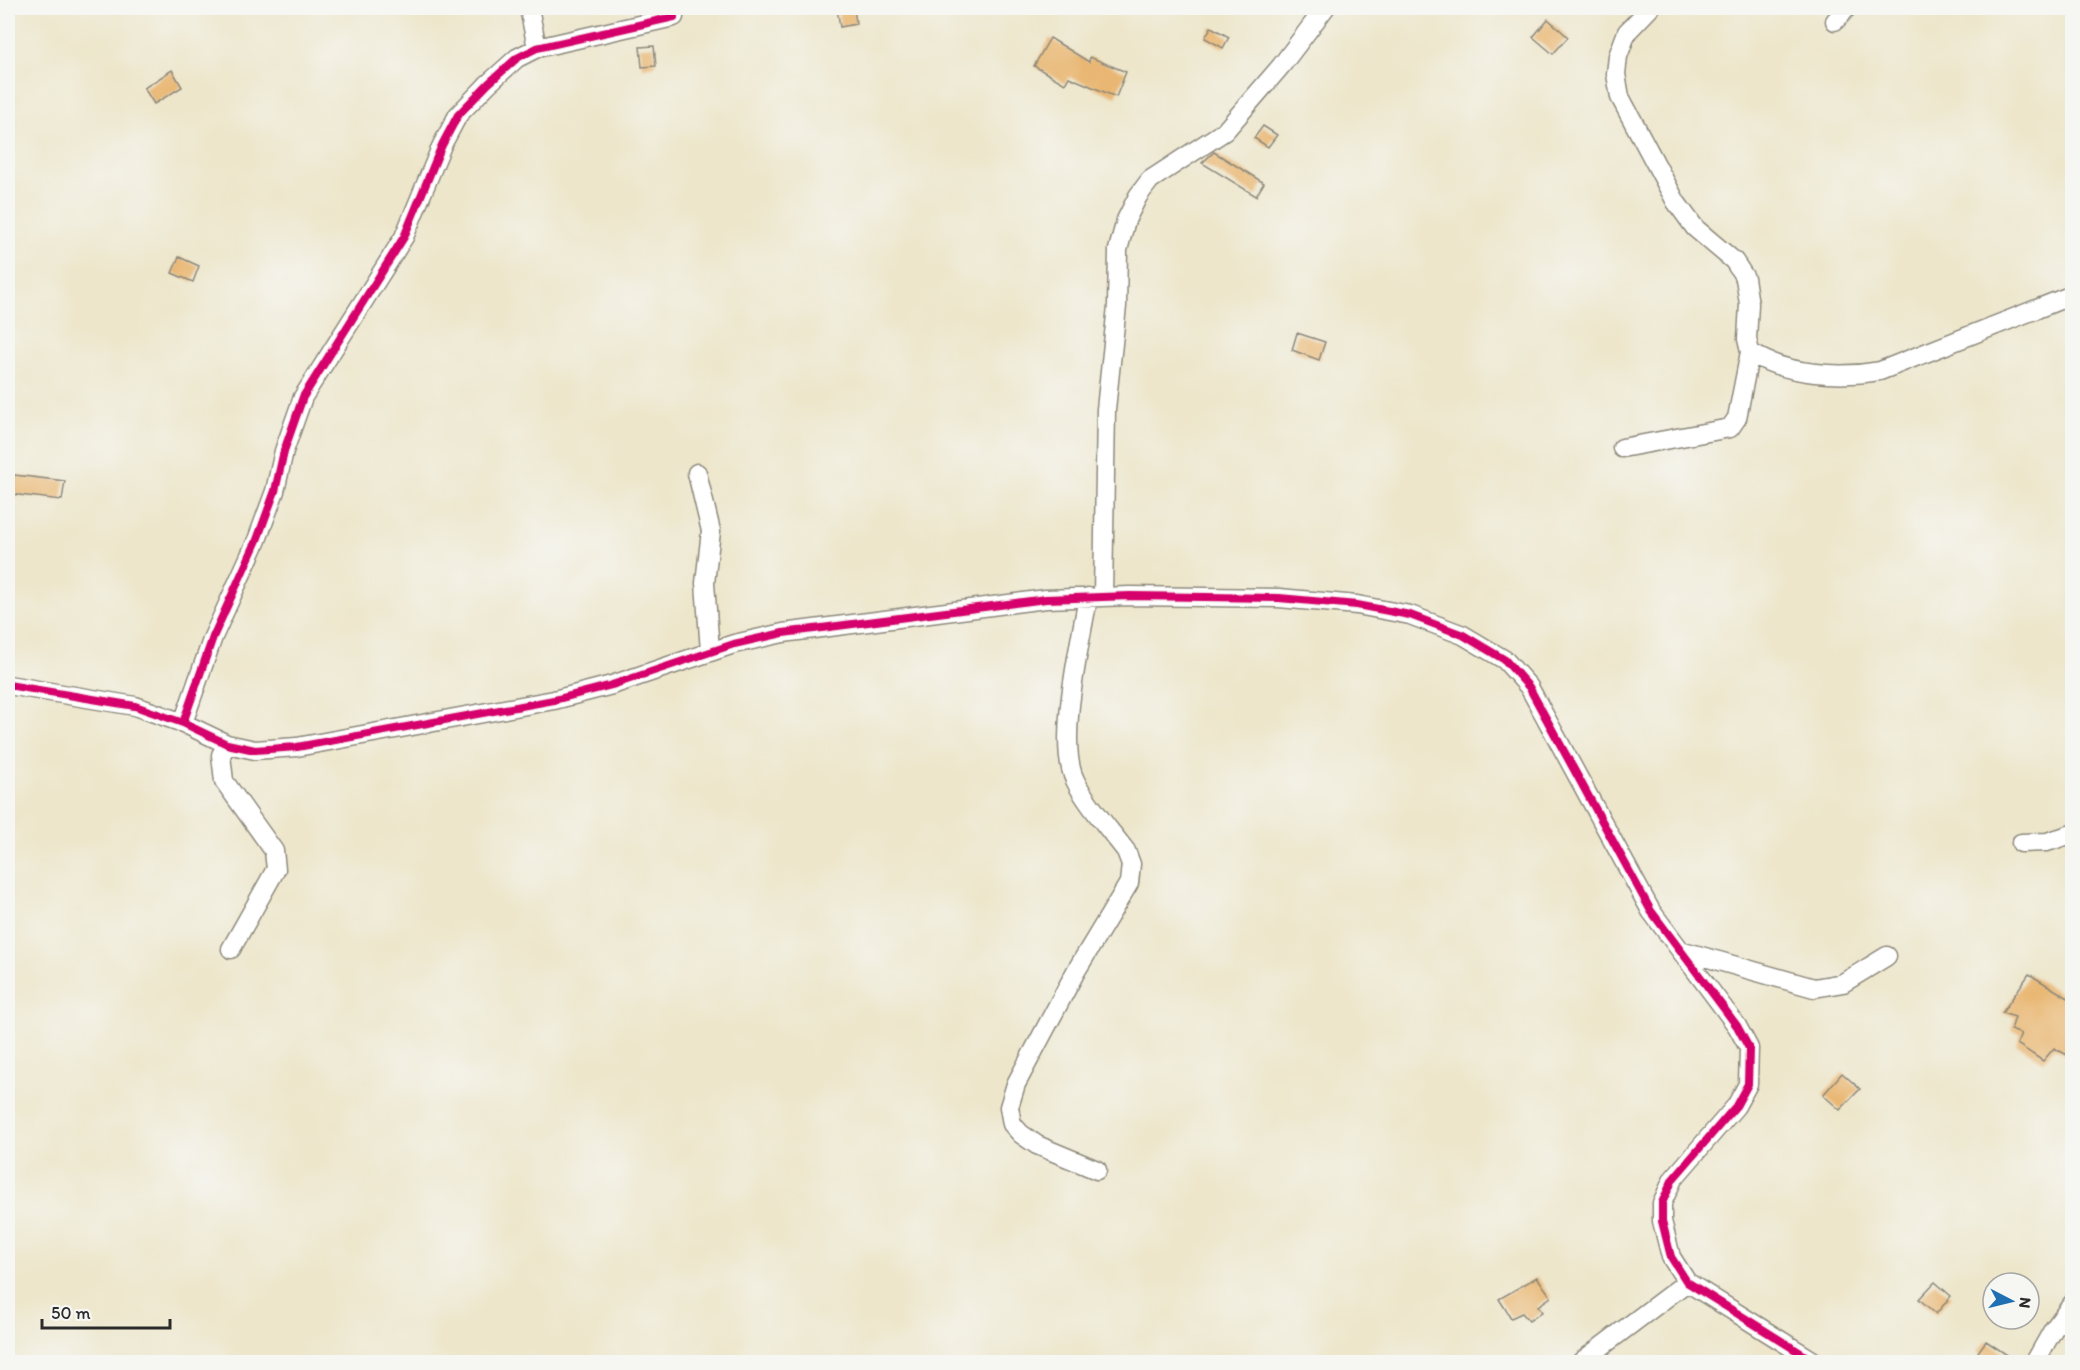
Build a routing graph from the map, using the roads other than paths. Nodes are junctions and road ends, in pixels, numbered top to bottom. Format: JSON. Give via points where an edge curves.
{"nodes":[{"id":1,"x":529,"y":8,"type":"edge"},
{"id":2,"x":1325,"y":8,"type":"edge"},
{"id":3,"x":1650,"y":8,"type":"edge"},
{"id":4,"x":674,"y":17,"type":"dead end"},
{"id":5,"x":537,"y":48,"type":"junction"},
{"id":6,"x":2072,"y":301,"type":"edge"},
{"id":7,"x":1750,"y":352,"type":"junction"},
{"id":8,"x":1622,"y":448,"type":"dead end"},
{"id":9,"x":697,"y":473,"type":"dead end"},
{"id":10,"x":1095,"y":597,"type":"junction"},
{"id":11,"x":710,"y":651,"type":"junction"},
{"id":12,"x":8,"y":685,"type":"edge"},
{"id":13,"x":183,"y":723,"type":"junction"},
{"id":14,"x":227,"y":744,"type":"junction"},
{"id":15,"x":2073,"y":834,"type":"edge"},
{"id":16,"x":2021,"y":843,"type":"dead end"},
{"id":17,"x":231,"y":949,"type":"dead end"},
{"id":18,"x":1680,"y":950,"type":"junction"},
{"id":19,"x":1887,"y":956,"type":"dead end"},
{"id":20,"x":1097,"y":1170,"type":"dead end"},
{"id":21,"x":1687,"y":1282,"type":"junction"},
{"id":22,"x":2073,"y":1304,"type":"edge"},
{"id":23,"x":1581,"y":1362,"type":"edge"},
{"id":24,"x":1815,"y":1362,"type":"edge"},
{"id":25,"x":2035,"y":1362,"type":"edge"}],
"edges":[{"from":1,"to":5,"type":"street"},
{"from":2,"to":10,"type":"street","via":[[1225,131],[1150,180],[1126,220],[1118,250]]},
{"from":3,"to":7,"type":"street","via":[[1627,32],[1618,56],[1620,97],[1676,202],[1695,228],[1734,261],[1745,278]]},
{"from":4,"to":5,"type":"street"},
{"from":5,"to":13,"type":"street","via":[[518,58],[458,115],[404,237],[303,397],[284,451],[276,491],[213,637]]},
{"from":6,"to":7,"type":"street","via":[[1880,371],[1854,376],[1828,375],[1764,361]]},
{"from":7,"to":8,"type":"street","via":[[1737,418],[1730,428]]},
{"from":9,"to":11,"type":"street","via":[[711,531],[705,583]]},
{"from":10,"to":11,"type":"street","via":[[1046,599],[783,633]]},
{"from":10,"to":18,"type":"street","via":[[1279,598],[1357,605],[1410,615],[1463,634],[1505,660],[1529,687],[1651,911]]},
{"from":10,"to":20,"type":"street","via":[[1072,694],[1068,757],[1075,780],[1126,851],[1131,864],[1129,883],[1016,1084],[1009,1107],[1012,1124],[1021,1134],[1037,1145]]},
{"from":11,"to":14,"type":"street","via":[[612,685],[554,700],[297,747],[255,750]]},
{"from":12,"to":13,"type":"street","via":[[135,706]]},
{"from":13,"to":14,"type":"street"},
{"from":14,"to":17,"type":"street","via":[[222,755],[224,781],[277,860],[276,869]]},
{"from":15,"to":16,"type":"street","via":[[2047,842]]},
{"from":18,"to":19,"type":"street","via":[[1814,988],[1843,983]]},
{"from":18,"to":21,"type":"street","via":[[1749,1048],[1748,1084],[1736,1106],[1673,1179],[1662,1203],[1671,1257]]},
{"from":21,"to":23,"type":"street"},
{"from":21,"to":24,"type":"street"},
{"from":22,"to":25,"type":"street"}]}
